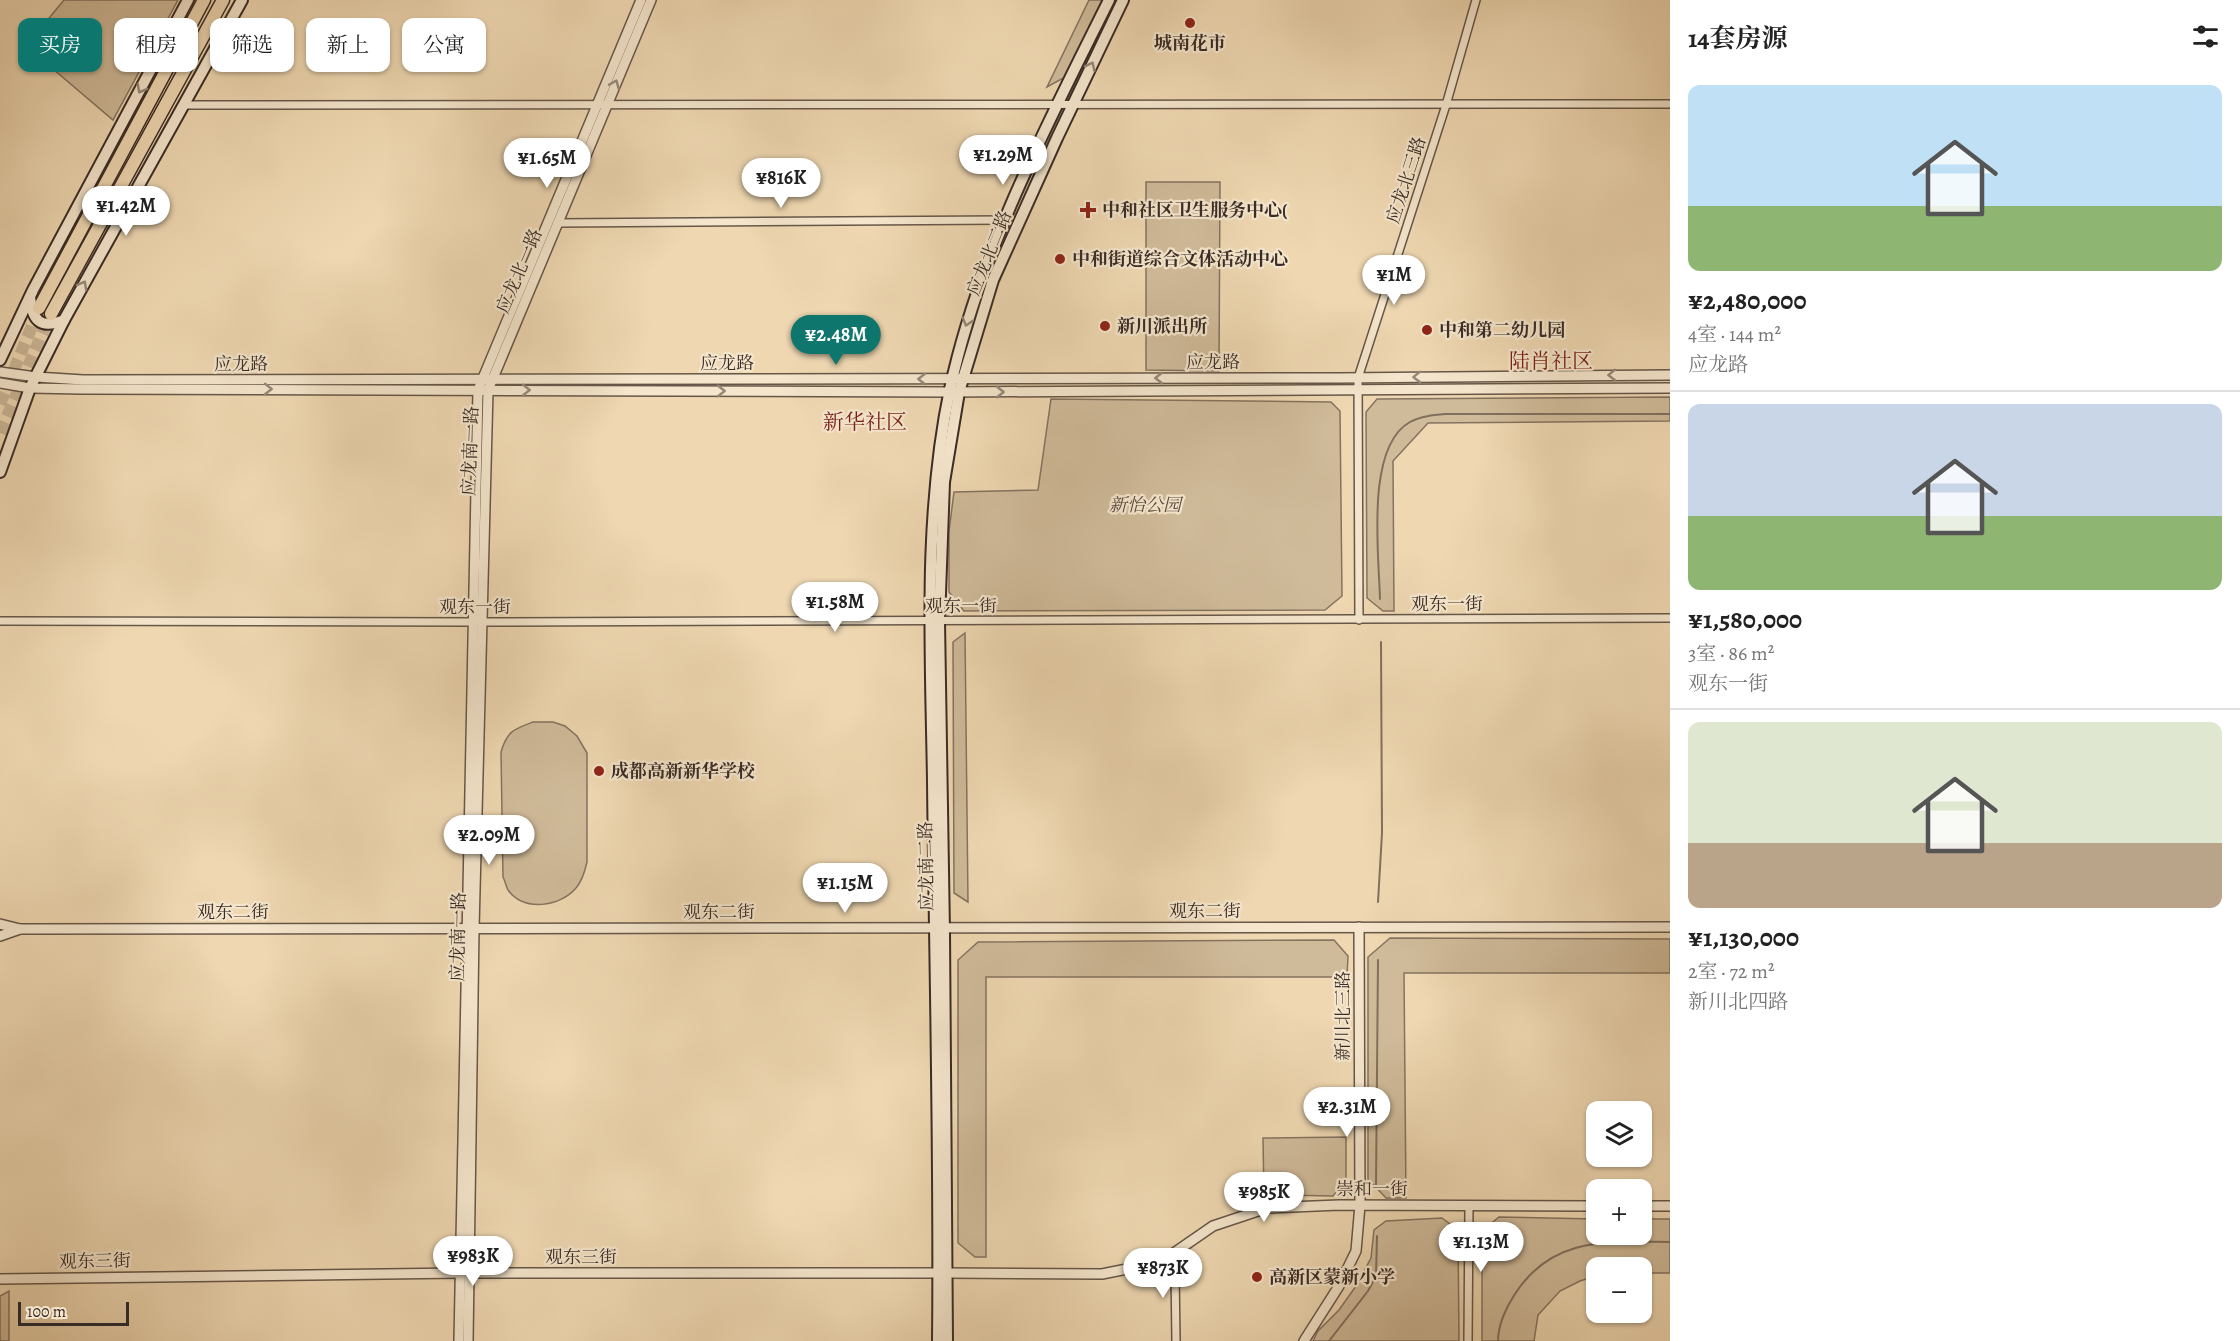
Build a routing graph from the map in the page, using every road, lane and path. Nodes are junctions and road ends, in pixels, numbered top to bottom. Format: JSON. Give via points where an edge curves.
{"nodes":[{"id":1,"x":188,"y":0,"type":"edge"},
{"id":2,"x":197,"y":0,"type":"edge"},
{"id":3,"x":204,"y":0,"type":"edge"},
{"id":4,"x":224,"y":0,"type":"edge"},
{"id":5,"x":242,"y":0,"type":"edge"},
{"id":6,"x":641,"y":0,"type":"edge"},
{"id":7,"x":651,"y":0,"type":"edge"},
{"id":8,"x":1109,"y":0,"type":"edge"},
{"id":9,"x":1123,"y":0,"type":"edge"},
{"id":10,"x":1476,"y":0,"type":"edge"},
{"id":11,"x":164,"y":75,"type":"junction"},
{"id":12,"x":1057,"y":104,"type":"junction"},
{"id":13,"x":1073,"y":104,"type":"junction"},
{"id":14,"x":1670,"y":104,"type":"edge"},
{"id":15,"x":184,"y":105,"type":"junction"},
{"id":16,"x":601,"y":105,"type":"junction"},
{"id":17,"x":1446,"y":105,"type":"junction"},
{"id":18,"x":1005,"y":220,"type":"junction"},
{"id":19,"x":557,"y":223,"type":"junction"},
{"id":20,"x":30,"y":296,"type":"junction"},
{"id":21,"x":64,"y":320,"type":"junction"},
{"id":22,"x":0,"y":360,"type":"edge"},
{"id":23,"x":0,"y":372,"type":"edge"},
{"id":24,"x":1670,"y":375,"type":"edge"},
{"id":25,"x":36,"y":377,"type":"junction"},
{"id":26,"x":1359,"y":378,"type":"junction"},
{"id":27,"x":958,"y":379,"type":"junction"},
{"id":28,"x":487,"y":380,"type":"junction"},
{"id":29,"x":0,"y":383,"type":"edge"},
{"id":30,"x":30,"y":387,"type":"junction"},
{"id":31,"x":1670,"y":388,"type":"edge"},
{"id":32,"x":483,"y":390,"type":"junction"},
{"id":33,"x":1358,"y":390,"type":"junction"},
{"id":34,"x":954,"y":392,"type":"junction"},
{"id":35,"x":0,"y":471,"type":"edge"},
{"id":36,"x":1670,"y":618,"type":"edge"},
{"id":37,"x":1359,"y":620,"type":"junction"},
{"id":38,"x":0,"y":621,"type":"edge"},
{"id":39,"x":935,"y":621,"type":"junction"},
{"id":40,"x":478,"y":622,"type":"junction"},
{"id":41,"x":0,"y":924,"type":"edge"},
{"id":42,"x":1359,"y":927,"type":"junction"},
{"id":43,"x":1670,"y":927,"type":"edge"},
{"id":44,"x":470,"y":928,"type":"junction"},
{"id":45,"x":939,"y":928,"type":"junction"},
{"id":46,"x":20,"y":929,"type":"junction"},
{"id":47,"x":0,"y":936,"type":"edge"},
{"id":48,"x":1360,"y":1205,"type":"junction"},
{"id":49,"x":1469,"y":1206,"type":"junction"},
{"id":50,"x":1586,"y":1206,"type":"edge"},
{"id":51,"x":1652,"y":1206,"type":"edge"},
{"id":52,"x":1670,"y":1206,"type":"edge"},
{"id":53,"x":1171,"y":1255,"type":"junction"},
{"id":54,"x":943,"y":1272,"type":"junction"},
{"id":55,"x":465,"y":1273,"type":"junction"},
{"id":56,"x":0,"y":1279,"type":"edge"},
{"id":57,"x":459,"y":1341,"type":"edge"},
{"id":58,"x":468,"y":1341,"type":"edge"},
{"id":59,"x":938,"y":1341,"type":"edge"},
{"id":60,"x":946,"y":1341,"type":"edge"},
{"id":61,"x":1176,"y":1341,"type":"edge"},
{"id":62,"x":1304,"y":1341,"type":"edge"},
{"id":63,"x":1468,"y":1341,"type":"edge"}],
"edges":[{"from":1,"to":20,"type":"main road","one_way":true},
{"from":2,"to":11,"type":"main road"},
{"from":3,"to":11,"type":"highway"},
{"from":4,"to":11,"type":"highway","via":[[45,311]]},
{"from":5,"to":15,"type":"main road"},
{"from":6,"to":16,"type":"street","name":"应龙北一路"},
{"from":16,"to":7,"type":"street","name":"应龙北一路","one_way":true},
{"from":8,"to":12,"type":"main road","name":"应龙北二路"},
{"from":13,"to":9,"type":"main road","name":"应龙北二路","one_way":true},
{"from":10,"to":17,"type":"street","name":"应龙北三路"},
{"from":12,"to":13,"type":"street"},
{"from":12,"to":16,"type":"street"},
{"from":12,"to":18,"type":"main road","name":"应龙北二路"},
{"from":13,"to":17,"type":"street"},
{"from":13,"to":27,"type":"main road","name":"应龙北二路","via":[[993,280]]},
{"from":14,"to":17,"type":"street"},
{"from":15,"to":16,"type":"street"},
{"from":21,"to":15,"type":"main road","one_way":true},
{"from":16,"to":19,"type":"street","name":"应龙北一路"},
{"from":16,"to":28,"type":"street","name":"应龙北一路"},
{"from":17,"to":26,"type":"street","name":"应龙北三路"},
{"from":18,"to":19,"type":"street"},
{"from":18,"to":27,"type":"main road","name":"应龙北二路","one_way":true,"via":[[967,322]]},
{"from":19,"to":28,"type":"street","name":"应龙北一路"},
{"from":20,"to":21,"type":"main road","via":[[32,314],[38,321],[49,324]]},
{"from":20,"to":22,"type":"main road"},
{"from":21,"to":25,"type":"main road"},
{"from":23,"to":25,"type":"street","name":"应龙路"},
{"from":24,"to":26,"type":"street","name":"应龙路","one_way":true},
{"from":25,"to":28,"type":"street","name":"应龙路","via":[[82,381]]},
{"from":25,"to":30,"type":"main road"},
{"from":26,"to":27,"type":"street","name":"应龙路","one_way":true},
{"from":26,"to":33,"type":"street","name":"应龙北三路"},
{"from":27,"to":28,"type":"street","name":"应龙路","one_way":true},
{"from":27,"to":34,"type":"main road","name":"应龙北二路"},
{"from":28,"to":32,"type":"street","name":"应龙北一路"},
{"from":29,"to":30,"type":"street","name":"应龙路"},
{"from":30,"to":32,"type":"street","name":"应龙路","one_way":true},
{"from":30,"to":35,"type":"main road"},
{"from":31,"to":33,"type":"street","name":"应龙路"},
{"from":32,"to":34,"type":"street","name":"应龙路","one_way":true},
{"from":32,"to":40,"type":"street","name":"应龙南一路"},
{"from":34,"to":33,"type":"street","name":"应龙路","one_way":true},
{"from":33,"to":37,"type":"street","name":"应龙北三路"},
{"from":34,"to":39,"type":"main road","name":"应龙南二路","via":[[933,495]]},
{"from":36,"to":37,"type":"street","name":"观东一街"},
{"from":37,"to":39,"type":"street","name":"观东一街"},
{"from":38,"to":40,"type":"street","name":"观东一街"},
{"from":39,"to":40,"type":"street","name":"观东一街"},
{"from":39,"to":45,"type":"main road","name":"应龙南二路"},
{"from":40,"to":44,"type":"street","name":"应龙南一路"},
{"from":41,"to":46,"type":"street","name":"观东二街"},
{"from":42,"to":43,"type":"street","name":"观东二街"},
{"from":42,"to":45,"type":"street","name":"观东二街"},
{"from":42,"to":48,"type":"street","name":"新川北三路"},
{"from":44,"to":45,"type":"street","name":"观东二街"},
{"from":44,"to":46,"type":"street","name":"观东二街"},
{"from":44,"to":55,"type":"street","name":"应龙南一路"},
{"from":45,"to":54,"type":"main road","name":"应龙南二路"},
{"from":46,"to":47,"type":"street","name":"观东二街"},
{"from":48,"to":49,"type":"street","name":"崇和一街"},
{"from":48,"to":53,"type":"street","name":"崇和一街","via":[[1267,1208],[1213,1226]]},
{"from":48,"to":62,"type":"street","name":"新川北三路","via":[[1356,1251]]},
{"from":49,"to":50,"type":"street","name":"崇和一街"},
{"from":49,"to":63,"type":"street"},
{"from":51,"to":52,"type":"street"},
{"from":53,"to":54,"type":"street","name":"崇和一街","via":[[1142,1266],[1101,1274]]},
{"from":53,"to":61,"type":"street"},
{"from":54,"to":55,"type":"street","name":"观东三街"},
{"from":54,"to":59,"type":"main road","name":"应龙南二路"},
{"from":54,"to":60,"type":"main road","name":"应龙南二路"},
{"from":55,"to":56,"type":"street","name":"观东三街"},
{"from":55,"to":57,"type":"street","name":"应龙南一路"},
{"from":55,"to":58,"type":"street","name":"应龙南一路"}]}
